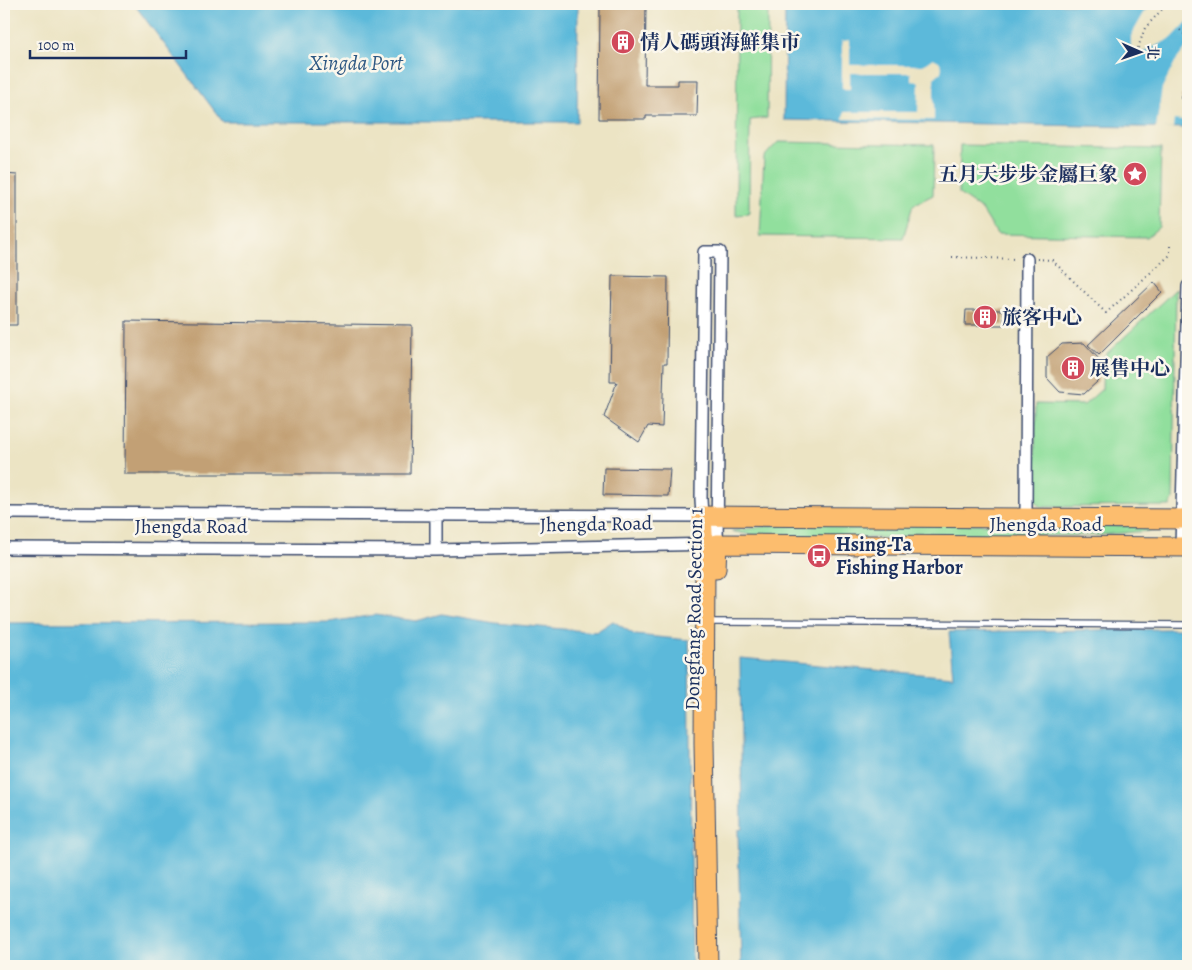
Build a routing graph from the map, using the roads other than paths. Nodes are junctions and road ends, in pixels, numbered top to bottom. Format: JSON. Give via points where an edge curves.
{"nodes":[{"id":1,"x":1027,"y":259,"type":"dead end"},
{"id":2,"x":1188,"y":286,"type":"edge"},
{"id":3,"x":4,"y":513,"type":"edge"},
{"id":4,"x":436,"y":515,"type":"junction"},
{"id":5,"x":710,"y":516,"type":"junction"},
{"id":6,"x":1026,"y":518,"type":"junction"},
{"id":7,"x":1185,"y":518,"type":"edge"},
{"id":8,"x":710,"y":545,"type":"junction"},
{"id":9,"x":1184,"y":547,"type":"edge"},
{"id":10,"x":4,"y":548,"type":"edge"},
{"id":11,"x":436,"y":550,"type":"junction"},
{"id":12,"x":714,"y":622,"type":"junction"},
{"id":13,"x":1188,"y":626,"type":"edge"},
{"id":14,"x":708,"y":966,"type":"edge"},
{"id":15,"x":719,"y":966,"type":"edge"}],
"edges":[{"from":1,"to":6,"type":"street"},
{"from":2,"to":7,"type":"street"},
{"from":3,"to":4,"type":"street","name":"Jhengda Road"},
{"from":4,"to":5,"type":"street","name":"Jhengda Road"},
{"from":4,"to":11,"type":"street"},
{"from":5,"to":5,"type":"street","name":"Dongfang Road Section 1","via":[[701,499],[704,252],[720,252]]},
{"from":5,"to":6,"type":"main road","name":"Jhengda Road"},
{"from":5,"to":8,"type":"main road","name":"Dongfang Road Section 1"},
{"from":6,"to":7,"type":"main road","name":"Jhengda Road"},
{"from":7,"to":9,"type":"street"},
{"from":8,"to":9,"type":"main road","name":"Jhengda Road"},
{"from":8,"to":11,"type":"street","name":"Jhengda Road"},
{"from":8,"to":12,"type":"main road","name":"Dongfang Road Section 1"},
{"from":8,"to":14,"type":"main road","name":"Dongfang Road Section 1","via":[[704,743]]},
{"from":10,"to":11,"type":"street","name":"Jhengda Road"},
{"from":12,"to":13,"type":"lane"},
{"from":12,"to":15,"type":"main road","name":"Dongfang Road Section 1"}]}
